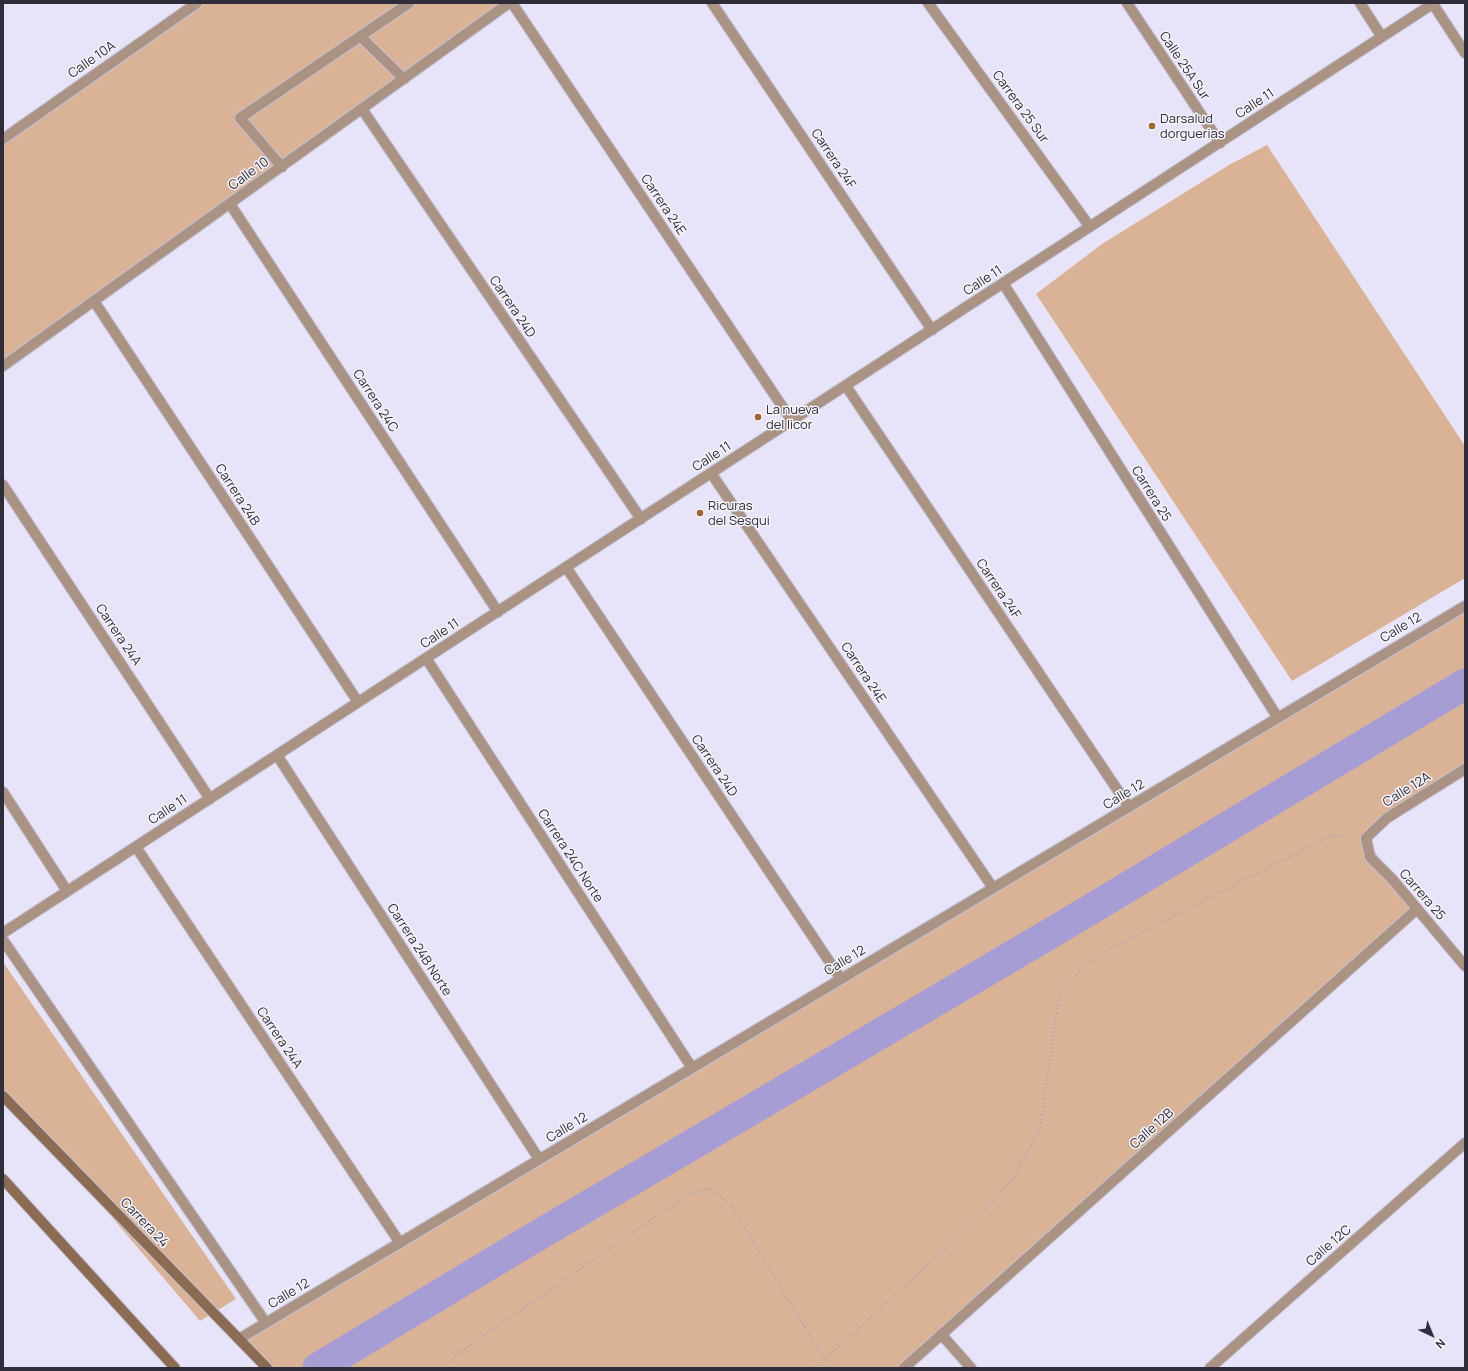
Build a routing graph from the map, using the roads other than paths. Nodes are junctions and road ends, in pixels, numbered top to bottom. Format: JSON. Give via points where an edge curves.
{"nodes":[{"id":1,"x":196,"y":3,"type":"edge"},
{"id":2,"x":409,"y":3,"type":"edge"},
{"id":3,"x":510,"y":3,"type":"edge"},
{"id":4,"x":712,"y":3,"type":"edge"},
{"id":5,"x":928,"y":3,"type":"edge"},
{"id":6,"x":1127,"y":3,"type":"edge"},
{"id":7,"x":1360,"y":3,"type":"edge"},
{"id":8,"x":1434,"y":3,"type":"edge"},
{"id":9,"x":360,"y":36,"type":"junction"},
{"id":10,"x":1382,"y":37,"type":"junction"},
{"id":11,"x":1465,"y":53,"type":"edge"},
{"id":12,"x":404,"y":79,"type":"junction"},
{"id":13,"x":362,"y":109,"type":"junction"},
{"id":14,"x":4,"y":137,"type":"edge"},
{"id":15,"x":1220,"y":143,"type":"junction"},
{"id":16,"x":282,"y":167,"type":"junction"},
{"id":17,"x":230,"y":204,"type":"junction"},
{"id":18,"x":1090,"y":227,"type":"junction"},
{"id":19,"x":1003,"y":283,"type":"junction"},
{"id":20,"x":94,"y":301,"type":"junction"},
{"id":21,"x":932,"y":330,"type":"junction"},
{"id":22,"x":3,"y":366,"type":"edge"},
{"id":23,"x":846,"y":386,"type":"junction"},
{"id":24,"x":792,"y":420,"type":"junction"},
{"id":25,"x":711,"y":473,"type":"junction"},
{"id":26,"x":3,"y":485,"type":"edge"},
{"id":27,"x":641,"y":519,"type":"junction"},
{"id":28,"x":566,"y":567,"type":"junction"},
{"id":29,"x":1465,"y":606,"type":"edge"},
{"id":30,"x":498,"y":612,"type":"junction"},
{"id":31,"x":426,"y":658,"type":"junction"},
{"id":32,"x":358,"y":702,"type":"junction"},
{"id":33,"x":1278,"y":718,"type":"junction"},
{"id":34,"x":277,"y":755,"type":"junction"},
{"id":35,"x":1465,"y":769,"type":"edge"},
{"id":36,"x":3,"y":792,"type":"edge"},
{"id":37,"x":210,"y":798,"type":"junction"},
{"id":38,"x":1129,"y":807,"type":"junction"},
{"id":39,"x":1366,"y":838,"type":"joint"},
{"id":40,"x":136,"y":847,"type":"junction"},
{"id":41,"x":993,"y":888,"type":"junction"},
{"id":42,"x":67,"y":891,"type":"junction"},
{"id":43,"x":1417,"y":909,"type":"junction"},
{"id":44,"x":3,"y":933,"type":"edge"},
{"id":45,"x":3,"y":940,"type":"edge"},
{"id":46,"x":1465,"y":966,"type":"edge"},
{"id":47,"x":841,"y":979,"type":"junction"},
{"id":48,"x":692,"y":1068,"type":"junction"},
{"id":49,"x":3,"y":1096,"type":"edge"},
{"id":50,"x":1465,"y":1143,"type":"edge"},
{"id":51,"x":540,"y":1159,"type":"junction"},
{"id":52,"x":3,"y":1178,"type":"edge"},
{"id":53,"x":400,"y":1243,"type":"junction"},
{"id":54,"x":266,"y":1323,"type":"junction"},
{"id":55,"x":941,"y":1334,"type":"junction"},
{"id":56,"x":239,"y":1339,"type":"junction"},
{"id":57,"x":175,"y":1368,"type":"edge"},
{"id":58,"x":267,"y":1368,"type":"edge"},
{"id":59,"x":904,"y":1368,"type":"edge"},
{"id":60,"x":971,"y":1368,"type":"edge"},
{"id":61,"x":1210,"y":1368,"type":"edge"}],
"edges":[{"from":1,"to":14,"type":"street","name":"Calle 10A"},
{"from":2,"to":9,"type":"street"},
{"from":3,"to":12,"type":"street","name":"Calle 10"},
{"from":3,"to":24,"type":"street","name":"Carrera 24E"},
{"from":4,"to":21,"type":"street","name":"Carrera 24F"},
{"from":5,"to":18,"type":"street","name":"Carrera 25 Sur"},
{"from":6,"to":15,"type":"street","name":"Calle 25A Sur"},
{"from":7,"to":10,"type":"street"},
{"from":8,"to":10,"type":"street","name":"Calle 11"},
{"from":8,"to":11,"type":"street"},
{"from":9,"to":12,"type":"street"},
{"from":9,"to":16,"type":"street","via":[[240,118]]},
{"from":10,"to":15,"type":"street","name":"Calle 11"},
{"from":12,"to":13,"type":"street","name":"Calle 10"},
{"from":13,"to":16,"type":"street","name":"Calle 10"},
{"from":13,"to":27,"type":"street","name":"Carrera 24D"},
{"from":15,"to":18,"type":"street","name":"Calle 11"},
{"from":16,"to":17,"type":"street","name":"Calle 10"},
{"from":17,"to":20,"type":"street","name":"Calle 10"},
{"from":17,"to":30,"type":"street","name":"Carrera 24C"},
{"from":18,"to":19,"type":"street","name":"Calle 11"},
{"from":19,"to":21,"type":"street","name":"Calle 11"},
{"from":19,"to":33,"type":"street","name":"Carrera 25"},
{"from":20,"to":22,"type":"street","name":"Calle 10"},
{"from":20,"to":32,"type":"street","name":"Carrera 24B"},
{"from":21,"to":23,"type":"street","name":"Calle 11"},
{"from":23,"to":24,"type":"street","name":"Calle 11"},
{"from":23,"to":38,"type":"street","name":"Carrera 24F"},
{"from":24,"to":25,"type":"street","name":"Calle 11"},
{"from":25,"to":27,"type":"street","name":"Calle 11"},
{"from":25,"to":41,"type":"street","name":"Carrera 24E"},
{"from":26,"to":37,"type":"street","name":"Carrera 24A"},
{"from":27,"to":28,"type":"street","name":"Calle 11"},
{"from":28,"to":30,"type":"street","name":"Calle 11"},
{"from":28,"to":47,"type":"street","name":"Carrera 24D"},
{"from":29,"to":33,"type":"street","name":"Calle 12"},
{"from":30,"to":31,"type":"street","name":"Calle 11"},
{"from":31,"to":32,"type":"street","name":"Calle 11"},
{"from":31,"to":48,"type":"street","name":"Carrera 24C Norte"},
{"from":32,"to":34,"type":"street","name":"Calle 11"},
{"from":33,"to":38,"type":"street","name":"Calle 12"},
{"from":34,"to":37,"type":"street","name":"Calle 11"},
{"from":34,"to":51,"type":"street","name":"Carrera 24B Norte"},
{"from":35,"to":39,"type":"street","name":"Calle 12A","via":[[1387,818]]},
{"from":36,"to":42,"type":"street"},
{"from":37,"to":40,"type":"street","name":"Calle 11"},
{"from":38,"to":41,"type":"street","name":"Calle 12"},
{"from":39,"to":43,"type":"street","name":"Carrera 25","via":[[1370,857]]},
{"from":40,"to":42,"type":"street","name":"Calle 11"},
{"from":40,"to":53,"type":"street","name":"Carrera 24A"},
{"from":41,"to":47,"type":"street","name":"Calle 12"},
{"from":42,"to":44,"type":"street","name":"Calle 11"},
{"from":43,"to":46,"type":"street","name":"Carrera 25"},
{"from":43,"to":55,"type":"street","name":"Calle 12B"},
{"from":45,"to":54,"type":"street"},
{"from":47,"to":48,"type":"street","name":"Calle 12"},
{"from":48,"to":51,"type":"street","name":"Calle 12"},
{"from":49,"to":56,"type":"street","name":"Carrera 24"},
{"from":50,"to":61,"type":"street","name":"Calle 12C"},
{"from":51,"to":53,"type":"street","name":"Calle 12"},
{"from":52,"to":57,"type":"street"},
{"from":53,"to":54,"type":"street","name":"Calle 12"},
{"from":54,"to":56,"type":"street","name":"Calle 12"},
{"from":55,"to":59,"type":"street","name":"Calle 12B"},
{"from":55,"to":60,"type":"street"},
{"from":56,"to":58,"type":"street","name":"Carrera 24"}]}
